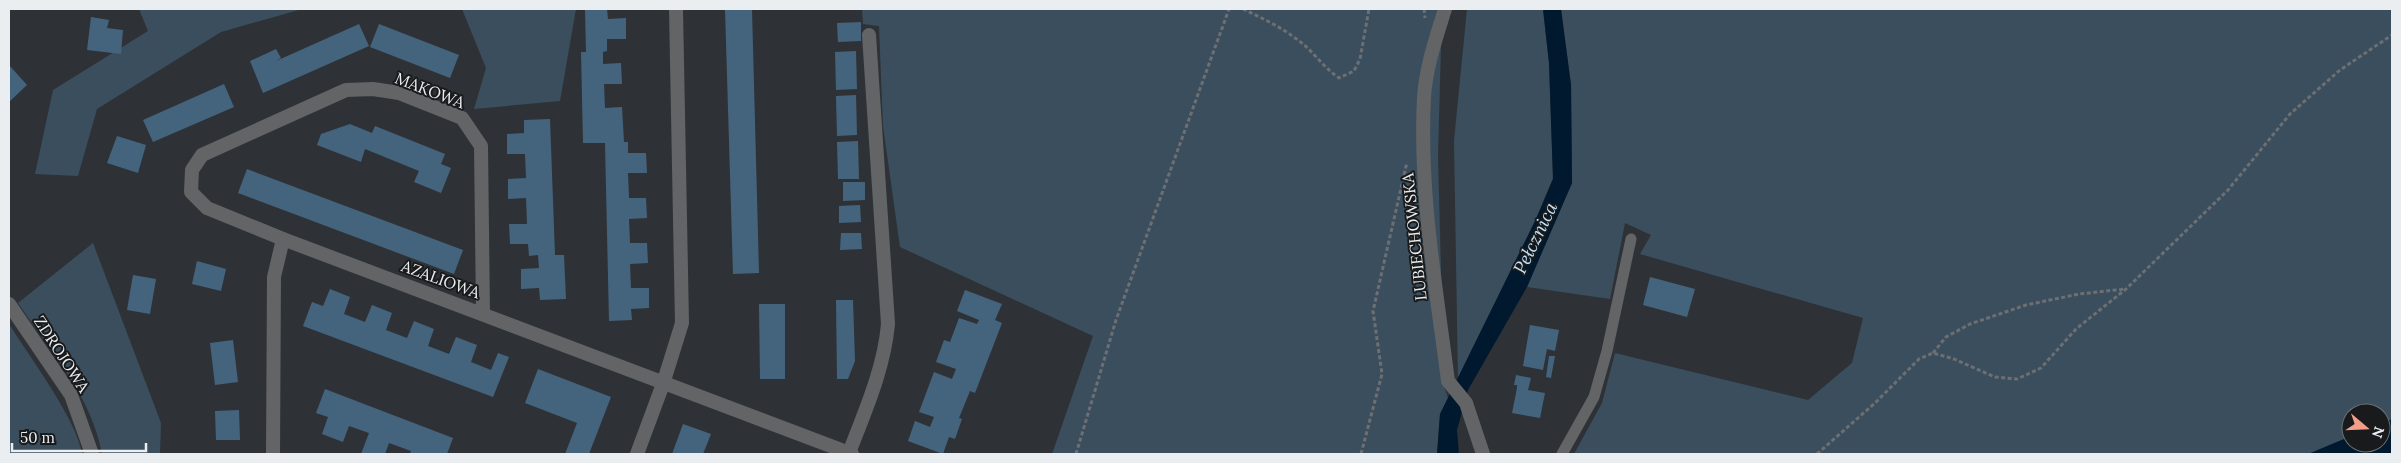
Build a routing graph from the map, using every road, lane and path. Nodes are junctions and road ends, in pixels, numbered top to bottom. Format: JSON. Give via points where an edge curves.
{"nodes":[{"id":1,"x":676,"y":9,"type":"edge"},
{"id":2,"x":1229,"y":9,"type":"edge"},
{"id":3,"x":1243,"y":9,"type":"edge"},
{"id":4,"x":1369,"y":9,"type":"edge"},
{"id":5,"x":1445,"y":9,"type":"edge"},
{"id":6,"x":869,"y":35,"type":"dead end"},
{"id":7,"x":2392,"y":36,"type":"edge"},
{"id":8,"x":1409,"y":154,"type":"dead end"},
{"id":9,"x":206,"y":208,"type":"joint"},
{"id":10,"x":283,"y":239,"type":"junction"},
{"id":11,"x":1631,"y":239,"type":"dead end"},
{"id":12,"x":2126,"y":289,"type":"junction"},
{"id":13,"x":9,"y":304,"type":"edge"},
{"id":14,"x":483,"y":313,"type":"junction"},
{"id":15,"x":1933,"y":353,"type":"junction"},
{"id":16,"x":663,"y":384,"type":"junction"},
{"id":17,"x":92,"y":454,"type":"edge"},
{"id":18,"x":273,"y":454,"type":"edge"},
{"id":19,"x":637,"y":454,"type":"edge"},
{"id":20,"x":851,"y":454,"type":"edge"},
{"id":21,"x":1076,"y":454,"type":"edge"},
{"id":22,"x":1361,"y":454,"type":"edge"},
{"id":23,"x":1483,"y":454,"type":"edge"},
{"id":24,"x":1562,"y":454,"type":"edge"},
{"id":25,"x":1818,"y":454,"type":"edge"}],
"edges":[{"from":1,"to":16,"type":"street","via":[[682,323]]},
{"from":2,"to":21,"type":"path","via":[[1116,320]]},
{"from":3,"to":4,"type":"path","via":[[1300,41],[1324,68],[1339,78],[1354,71],[1360,59]]},
{"from":5,"to":23,"type":"street","name":"LUBIECHOWSKA","via":[[1430,58],[1426,86],[1426,207],[1448,380],[1466,402]]},
{"from":6,"to":20,"type":"street","via":[[888,324],[878,378]]},
{"from":7,"to":12,"type":"path","via":[[2340,70],[2290,114],[2228,190]]},
{"from":8,"to":22,"type":"path","via":[[1373,311],[1382,374]]},
{"from":9,"to":10,"type":"street","name":"AZALIOWA"},
{"from":9,"to":14,"type":"street","name":"MAKOWA","via":[[191,192],[192,170],[202,155],[346,90],[373,88],[399,93],[462,118],[482,146]]},
{"from":10,"to":14,"type":"street","name":"AZALIOWA"},
{"from":10,"to":18,"type":"street","via":[[274,277]]},
{"from":11,"to":24,"type":"lane","via":[[1608,351],[1594,397]]},
{"from":12,"to":15,"type":"path","via":[[2026,305],[1970,324],[1946,337]]},
{"from":12,"to":15,"type":"path","via":[[2076,329],[2041,368],[2017,379],[1995,378],[1954,358]]},
{"from":13,"to":17,"type":"street","name":"ZDROJOWA","via":[[71,395]]},
{"from":14,"to":16,"type":"street","name":"AZALIOWA"},
{"from":15,"to":25,"type":"path","via":[[1919,359]]},
{"from":16,"to":19,"type":"street"},
{"from":16,"to":20,"type":"street","name":"AZALIOWA"}]}
